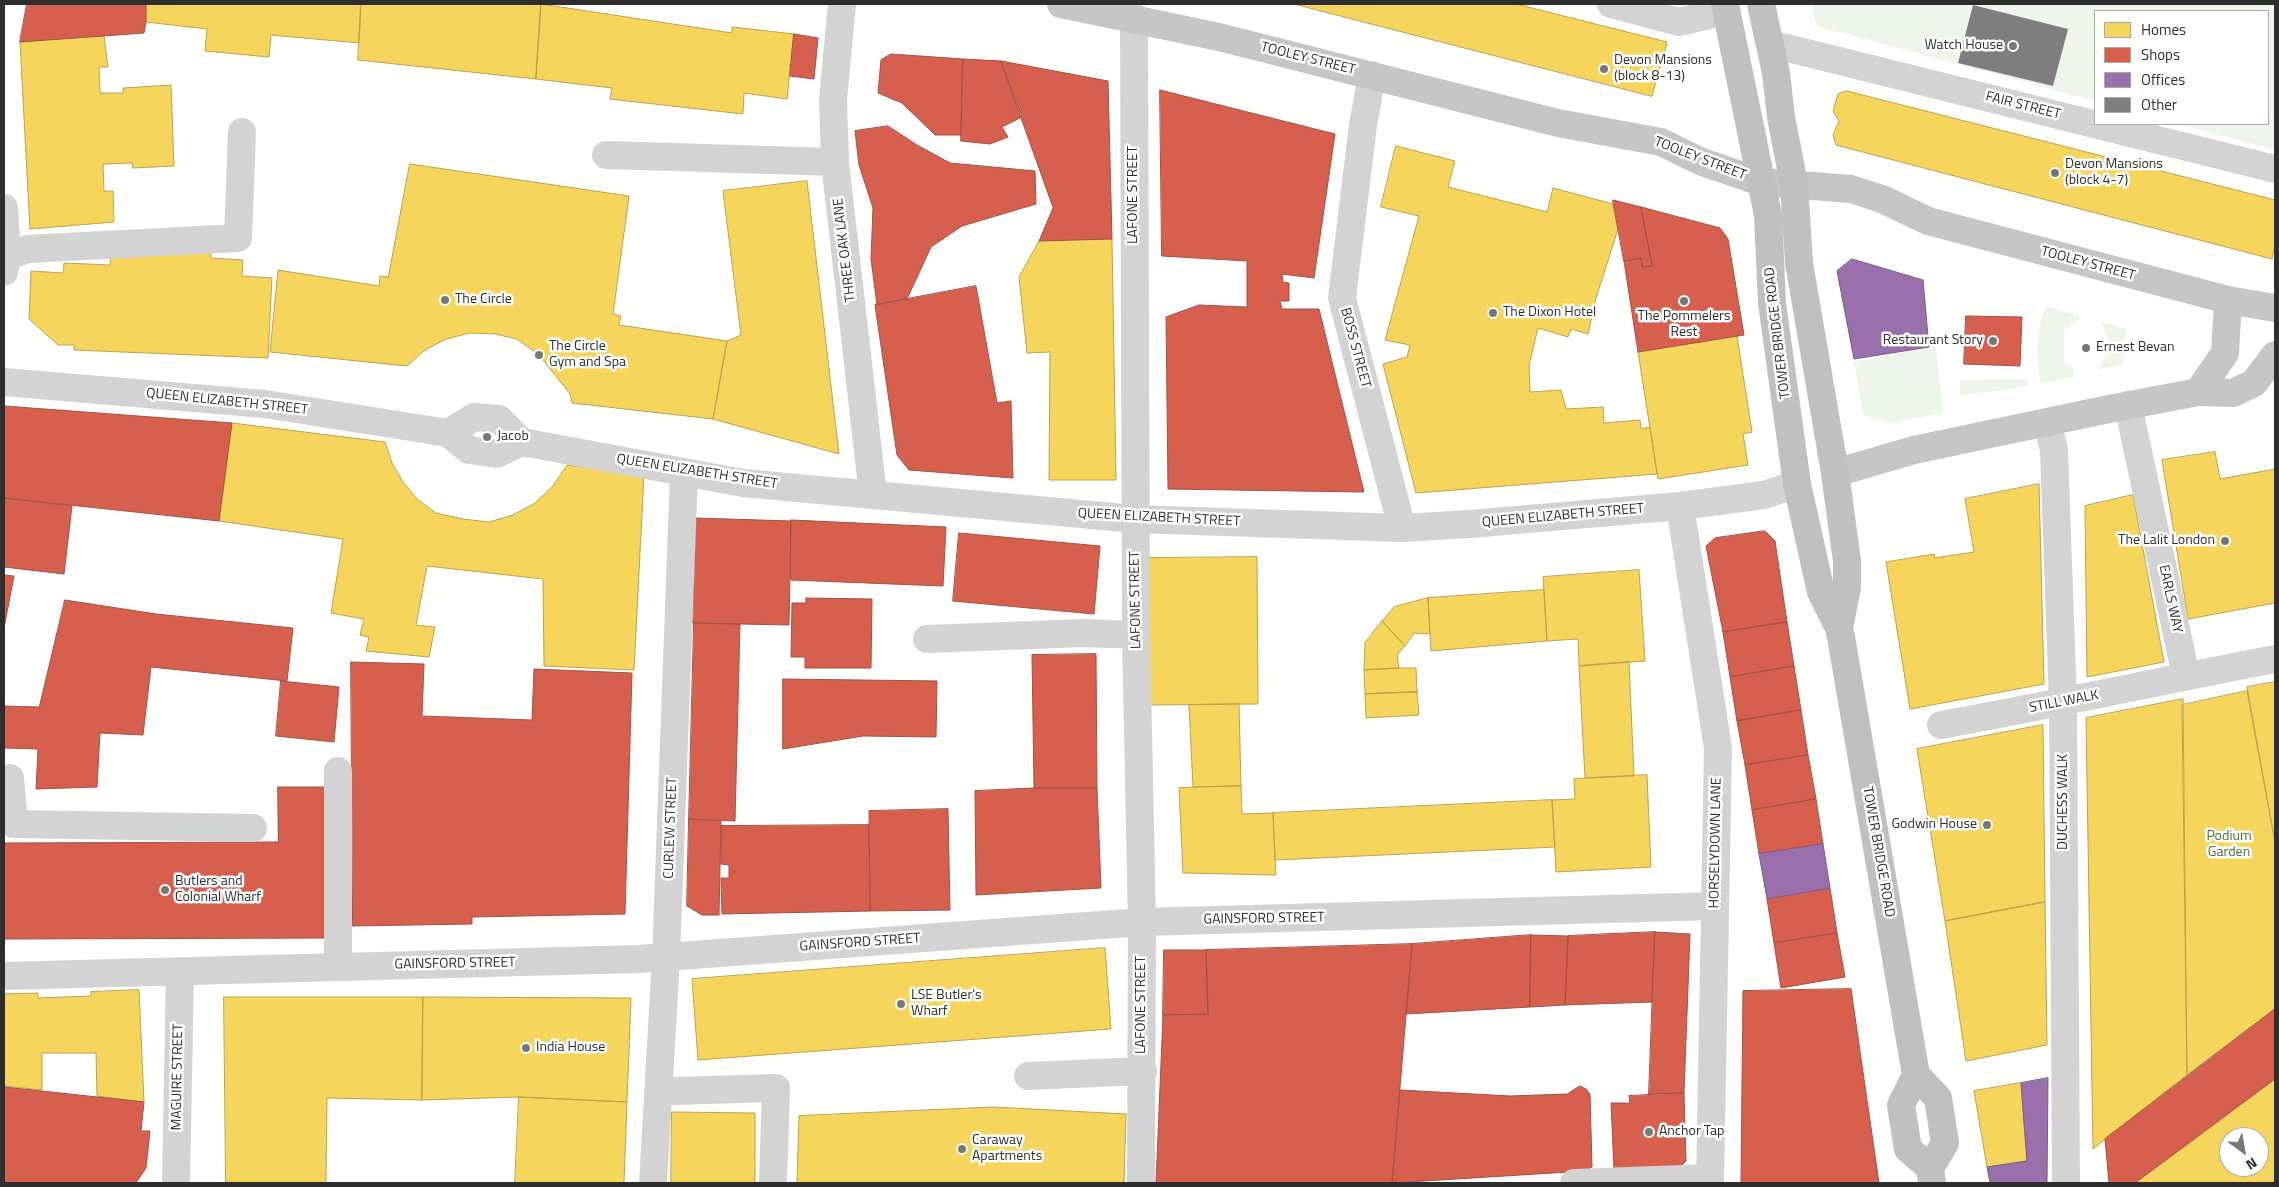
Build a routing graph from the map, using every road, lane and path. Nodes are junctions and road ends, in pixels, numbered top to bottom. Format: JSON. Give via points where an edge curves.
{"nodes":[{"id":1,"x":842,"y":4,"type":"edge"},
{"id":2,"x":1061,"y":4,"type":"edge"},
{"id":3,"x":1611,"y":4,"type":"edge"},
{"id":4,"x":1761,"y":4,"type":"edge"},
{"id":5,"x":1725,"y":8,"type":"edge"},
{"id":6,"x":1134,"y":17,"type":"junction"},
{"id":7,"x":1771,"y":44,"type":"junction"},
{"id":8,"x":1372,"y":75,"type":"junction"},
{"id":9,"x":2094,"y":124,"type":"edge"},
{"id":10,"x":2098,"y":125,"type":"edge"},
{"id":11,"x":242,"y":132,"type":"dead end"},
{"id":12,"x":606,"y":155,"type":"dead end"},
{"id":13,"x":835,"y":162,"type":"junction"},
{"id":14,"x":2275,"y":169,"type":"edge"},
{"id":15,"x":1761,"y":182,"type":"junction"},
{"id":16,"x":1794,"y":184,"type":"junction"},
{"id":17,"x":4,"y":208,"type":"edge"},
{"id":18,"x":5,"y":265,"type":"edge"},
{"id":19,"x":2228,"y":300,"type":"junction"},
{"id":20,"x":2275,"y":308,"type":"edge"},
{"id":21,"x":2275,"y":355,"type":"edge"},
{"id":22,"x":4,"y":382,"type":"edge"},
{"id":23,"x":2198,"y":392,"type":"junction"},
{"id":24,"x":2128,"y":405,"type":"junction"},
{"id":25,"x":2047,"y":423,"type":"junction"},
{"id":26,"x":684,"y":472,"type":"junction"},
{"id":27,"x":1836,"y":473,"type":"junction"},
{"id":28,"x":1797,"y":484,"type":"junction"},
{"id":29,"x":873,"y":495,"type":"junction"},
{"id":30,"x":1680,"y":506,"type":"junction"},
{"id":31,"x":1135,"y":519,"type":"junction"},
{"id":32,"x":1402,"y":528,"type":"junction"},
{"id":33,"x":1840,"y":628,"type":"junction"},
{"id":34,"x":1136,"y":635,"type":"junction"},
{"id":35,"x":927,"y":639,"type":"dead end"},
{"id":36,"x":2275,"y":659,"type":"edge"},
{"id":37,"x":2186,"y":676,"type":"junction"},
{"id":38,"x":2063,"y":703,"type":"junction"},
{"id":39,"x":1941,"y":725,"type":"dead end"},
{"id":40,"x":338,"y":771,"type":"dead end"},
{"id":41,"x":4,"y":778,"type":"edge"},
{"id":42,"x":253,"y":828,"type":"dead end"},
{"id":43,"x":1715,"y":906,"type":"junction"},
{"id":44,"x":1142,"y":922,"type":"junction"},
{"id":45,"x":666,"y":958,"type":"junction"},
{"id":46,"x":338,"y":966,"type":"junction"},
{"id":47,"x":180,"y":971,"type":"junction"},
{"id":48,"x":4,"y":976,"type":"edge"},
{"id":49,"x":1142,"y":1071,"type":"junction"},
{"id":50,"x":1916,"y":1075,"type":"junction"},
{"id":51,"x":1028,"y":1076,"type":"dead end"},
{"id":52,"x":659,"y":1090,"type":"junction"},
{"id":53,"x":1931,"y":1176,"type":"edge"},
{"id":54,"x":1710,"y":1181,"type":"edge"},
{"id":55,"x":176,"y":1183,"type":"edge"},
{"id":56,"x":653,"y":1183,"type":"edge"},
{"id":57,"x":773,"y":1183,"type":"edge"},
{"id":58,"x":1141,"y":1183,"type":"edge"},
{"id":59,"x":1574,"y":1183,"type":"edge"},
{"id":60,"x":2066,"y":1183,"type":"edge"}],
"edges":[{"from":1,"to":13,"type":"street","name":"THREE OAK LANE","via":[[833,100]]},
{"from":2,"to":6,"type":"main road","name":"TOOLEY STREET"},
{"from":3,"to":5,"type":"street","via":[[1679,22]]},
{"from":4,"to":7,"type":"highway","name":"TOWER BRIDGE ROAD"},
{"from":5,"to":15,"type":"highway","name":"TOWER BRIDGE ROAD"},
{"from":6,"to":8,"type":"main road","name":"TOOLEY STREET"},
{"from":6,"to":31,"type":"street","name":"LAFONE STREET"},
{"from":7,"to":9,"type":"street","name":"FAIR STREET"},
{"from":7,"to":16,"type":"highway","name":"TOWER BRIDGE ROAD"},
{"from":8,"to":15,"type":"main road","name":"TOOLEY STREET","via":[[1558,123],[1661,142],[1702,162]]},
{"from":8,"to":32,"type":"street","name":"BOSS STREET","via":[[1342,298]]},
{"from":10,"to":14,"type":"street","name":"FAIR STREET"},
{"from":11,"to":18,"type":"street","via":[[238,238],[28,249]]},
{"from":12,"to":13,"type":"street"},
{"from":13,"to":29,"type":"street","name":"THREE OAK LANE"},
{"from":15,"to":16,"type":"main road","name":"TOOLEY STREET"},
{"from":15,"to":28,"type":"highway","name":"TOWER BRIDGE ROAD","via":[[1768,215],[1772,304]]},
{"from":16,"to":19,"type":"main road","name":"TOOLEY STREET","via":[[1851,189],[1882,199],[1928,221]]},
{"from":16,"to":27,"type":"highway","name":"TOWER BRIDGE ROAD","via":[[1799,263]]},
{"from":17,"to":18,"type":"street"},
{"from":19,"to":20,"type":"main road","name":"TOOLEY STREET"},
{"from":19,"to":23,"type":"main road","via":[[2225,353]]},
{"from":21,"to":23,"type":"main road","via":[[2254,383],[2233,393]]},
{"from":22,"to":26,"type":"street","name":"QUEEN ELIZABETH STREET","via":[[265,404],[448,433],[474,417],[498,418],[522,442]]},
{"from":23,"to":24,"type":"main road"},
{"from":24,"to":25,"type":"main road"},
{"from":24,"to":37,"type":"street","name":"EARLS WAY"},
{"from":25,"to":27,"type":"main road","via":[[1914,450]]},
{"from":25,"to":38,"type":"street","name":"DUCHESS WALK","via":[[2054,450]]},
{"from":26,"to":29,"type":"street","name":"QUEEN ELIZABETH STREET","via":[[743,483]]},
{"from":26,"to":45,"type":"street","name":"CURLEW STREET"},
{"from":27,"to":33,"type":"highway","name":"TOWER BRIDGE ROAD","via":[[1847,561],[1847,587]]},
{"from":28,"to":30,"type":"street","name":"QUEEN ELIZABETH STREET","via":[[1764,495]]},
{"from":28,"to":33,"type":"highway","name":"TOWER BRIDGE ROAD","via":[[1821,592]]},
{"from":29,"to":31,"type":"street","name":"QUEEN ELIZABETH STREET"},
{"from":30,"to":32,"type":"street","name":"QUEEN ELIZABETH STREET"},
{"from":30,"to":43,"type":"street","name":"HORSELYDOWN LANE","via":[[1718,748]]},
{"from":31,"to":32,"type":"street","name":"QUEEN ELIZABETH STREET"},
{"from":31,"to":34,"type":"street","name":"LAFONE STREET"},
{"from":33,"to":50,"type":"highway","name":"TOWER BRIDGE ROAD"},
{"from":34,"to":35,"type":"street","via":[[1083,632]]},
{"from":34,"to":44,"type":"street","name":"LAFONE STREET"},
{"from":36,"to":37,"type":"street"},
{"from":37,"to":38,"type":"street","name":"STILL WALK"},
{"from":38,"to":39,"type":"street","name":"STILL WALK"},
{"from":38,"to":60,"type":"street","name":"DUCHESS WALK"},
{"from":40,"to":46,"type":"street"},
{"from":41,"to":42,"type":"street","via":[[10,778],[14,824]]},
{"from":43,"to":44,"type":"street","name":"GAINSFORD STREET"},
{"from":43,"to":54,"type":"street","name":"HORSELYDOWN LANE"},
{"from":44,"to":45,"type":"street","name":"GAINSFORD STREET"},
{"from":44,"to":49,"type":"street","name":"LAFONE STREET"},
{"from":45,"to":46,"type":"street","name":"GAINSFORD STREET"},
{"from":45,"to":52,"type":"street","name":"CURLEW STREET"},
{"from":46,"to":47,"type":"street","name":"GAINSFORD STREET"},
{"from":47,"to":48,"type":"street","name":"GAINSFORD STREET"},
{"from":47,"to":55,"type":"street","name":"MAGUIRE STREET"},
{"from":49,"to":51,"type":"street"},
{"from":49,"to":58,"type":"street","name":"LAFONE STREET"},
{"from":50,"to":53,"type":"highway","via":[[1938,1098],[1945,1143]]},
{"from":50,"to":53,"type":"highway","via":[[1901,1105],[1908,1149]]},
{"from":52,"to":56,"type":"street","name":"CURLEW STREET"},
{"from":52,"to":57,"type":"street","via":[[776,1088]]},
{"from":54,"to":59,"type":"street"}]}
